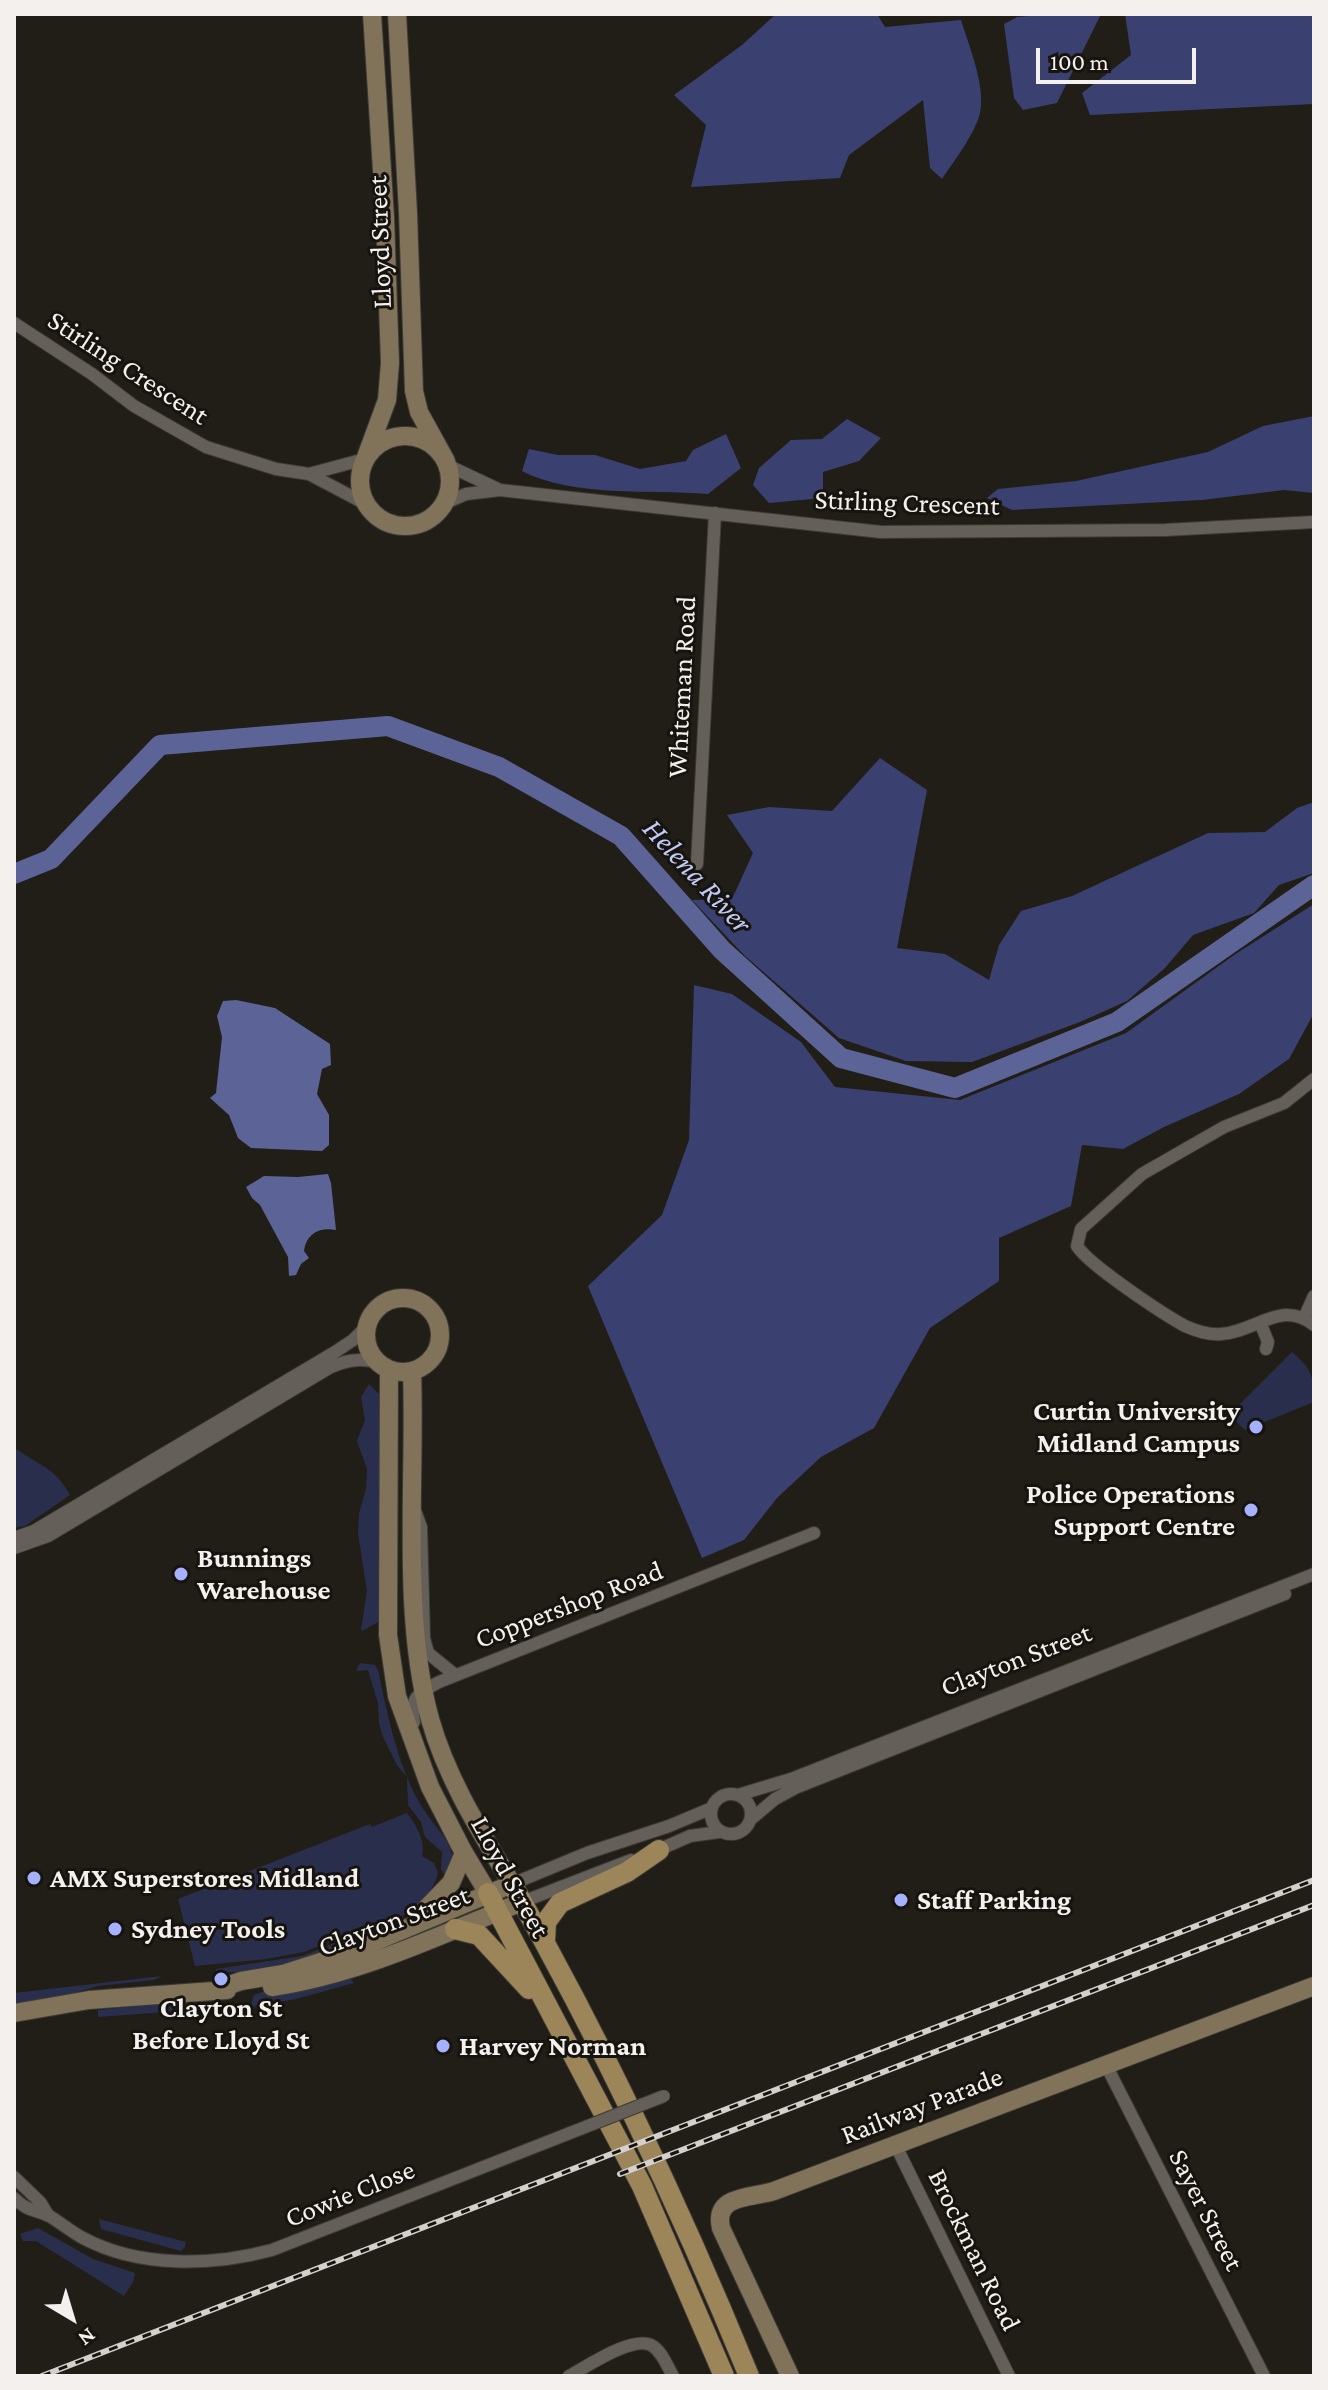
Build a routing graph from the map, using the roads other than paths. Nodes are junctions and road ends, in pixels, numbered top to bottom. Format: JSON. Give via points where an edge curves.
{"nodes":[{"id":1,"x":372,"y":14,"type":"edge"},
{"id":2,"x":397,"y":14,"type":"edge"},
{"id":3,"x":14,"y":323,"type":"edge"},
{"id":4,"x":365,"y":458,"type":"junction"},
{"id":5,"x":446,"y":463,"type":"junction"},
{"id":6,"x":309,"y":474,"type":"junction"},
{"id":7,"x":500,"y":490,"type":"junction"},
{"id":8,"x":364,"y":503,"type":"junction"},
{"id":9,"x":443,"y":504,"type":"junction"},
{"id":10,"x":715,"y":513,"type":"junction"},
{"id":11,"x":1314,"y":522,"type":"edge"},
{"id":12,"x":697,"y":864,"type":"dead end"},
{"id":13,"x":1314,"y":1079,"type":"edge"},
{"id":14,"x":1314,"y":1296,"type":"edge"},
{"id":15,"x":1309,"y":1321,"type":"edge"},
{"id":16,"x":1260,"y":1322,"type":"junction"},
{"id":17,"x":367,"y":1326,"type":"junction"},
{"id":18,"x":1266,"y":1349,"type":"dead end"},
{"id":19,"x":383,"y":1366,"type":"junction"},
{"id":20,"x":412,"y":1371,"type":"junction"},
{"id":21,"x":414,"y":1506,"type":"junction"},
{"id":22,"x":814,"y":1533,"type":"dead end"},
{"id":23,"x":14,"y":1538,"type":"edge"},
{"id":24,"x":14,"y":1548,"type":"edge"},
{"id":25,"x":1314,"y":1574,"type":"edge"},
{"id":26,"x":1314,"y":1583,"type":"edge"},
{"id":27,"x":455,"y":1675,"type":"junction"},
{"id":28,"x":424,"y":1690,"type":"junction"},
{"id":29,"x":424,"y":1772,"type":"junction"},
{"id":30,"x":738,"y":1795,"type":"junction"},
{"id":31,"x":712,"y":1808,"type":"junction"},
{"id":32,"x":750,"y":1820,"type":"junction"},
{"id":33,"x":719,"y":1832,"type":"junction"},
{"id":34,"x":659,"y":1850,"type":"junction"},
{"id":35,"x":464,"y":1853,"type":"junction"},
{"id":36,"x":512,"y":1884,"type":"junction"},
{"id":37,"x":488,"y":1893,"type":"junction"},
{"id":38,"x":522,"y":1902,"type":"junction"},
{"id":39,"x":498,"y":1912,"type":"junction"},
{"id":40,"x":405,"y":1929,"type":"junction"},
{"id":41,"x":455,"y":1929,"type":"junction"},
{"id":42,"x":545,"y":1942,"type":"junction"},
{"id":43,"x":1314,"y":1986,"type":"edge"},
{"id":44,"x":218,"y":1989,"type":"junction"},
{"id":45,"x":14,"y":2013,"type":"edge"},
{"id":46,"x":570,"y":2048,"type":"junction"},
{"id":47,"x":1106,"y":2065,"type":"junction"},
{"id":48,"x":664,"y":2096,"type":"dead end"},
{"id":49,"x":896,"y":2146,"type":"junction"},
{"id":50,"x":14,"y":2177,"type":"edge"},
{"id":51,"x":14,"y":2198,"type":"edge"},
{"id":52,"x":48,"y":2215,"type":"junction"},
{"id":53,"x":569,"y":2376,"type":"edge"},
{"id":54,"x":673,"y":2376,"type":"edge"},
{"id":55,"x":724,"y":2376,"type":"edge"},
{"id":56,"x":749,"y":2376,"type":"edge"},
{"id":57,"x":790,"y":2376,"type":"edge"},
{"id":58,"x":1009,"y":2376,"type":"edge"},
{"id":59,"x":1264,"y":2376,"type":"edge"}],
"edges":[{"from":1,"to":4,"type":"main road","name":"Lloyd Street","via":[[390,373],[387,400]]},
{"from":2,"to":5,"type":"main road","name":"Lloyd Street","via":[[414,391]]},
{"from":3,"to":6,"type":"street","name":"Stirling Crescent","via":[[134,406],[206,447]]},
{"from":4,"to":5,"type":"main road","via":[[387,439],[414,436],[438,449]]},
{"from":4,"to":6,"type":"street","name":"Stirling Crescent"},
{"from":4,"to":8,"type":"main road","via":[[359,481]]},
{"from":5,"to":7,"type":"street","name":"Stirling Crescent"},
{"from":5,"to":9,"type":"main road","via":[[450,486]]},
{"from":6,"to":8,"type":"street","name":"Stirling Crescent"},
{"from":7,"to":9,"type":"street","name":"Stirling Crescent","via":[[466,494]]},
{"from":7,"to":10,"type":"street","name":"Stirling Crescent"},
{"from":8,"to":9,"type":"main road","via":[[377,517],[400,526],[424,522]]},
{"from":10,"to":11,"type":"street","name":"Stirling Crescent","via":[[881,532],[1165,530]]},
{"from":10,"to":12,"type":"street","name":"Whiteman Road"},
{"from":13,"to":16,"type":"street","via":[[1284,1103],[1224,1127],[1142,1174],[1081,1229],[1077,1246],[1095,1265],[1186,1326],[1220,1334]]},
{"from":14,"to":15,"type":"street"},
{"from":15,"to":16,"type":"street","via":[[1290,1314]]},
{"from":16,"to":18,"type":"street"},
{"from":17,"to":19,"type":"main road","via":[[367,1345]]},
{"from":17,"to":20,"type":"main road","via":[[391,1299],[411,1298],[429,1307],[441,1338],[432,1359]]},
{"from":17,"to":23,"type":"street","via":[[322,1360]]},
{"from":19,"to":20,"type":"main road"},
{"from":19,"to":24,"type":"street","via":[[362,1359],[329,1368],[48,1536]]},
{"from":19,"to":29,"type":"main road","name":"Lloyd Street","via":[[388,1635],[397,1696]]},
{"from":20,"to":21,"type":"main road","name":"Lloyd Street"},
{"from":21,"to":27,"type":"street","via":[[421,1527],[424,1638],[428,1653]]},
{"from":21,"to":28,"type":"main road","name":"Lloyd Street","via":[[415,1617]]},
{"from":22,"to":27,"type":"street","name":"Coppershop Road"},
{"from":25,"to":30,"type":"street","name":"Clayton Street","via":[[791,1779]]},
{"from":26,"to":32,"type":"street","name":"Clayton Street","via":[[795,1788]]},
{"from":27,"to":28,"type":"street","name":"Coppershop Road"},
{"from":28,"to":29,"type":"street","via":[[411,1707]]},
{"from":28,"to":36,"type":"main road","name":"Lloyd Street","via":[[454,1783]]},
{"from":29,"to":35,"type":"main road","name":"Lloyd Street"},
{"from":30,"to":31,"type":"street","via":[[722,1796]]},
{"from":30,"to":32,"type":"street","via":[[751,1808]]},
{"from":31,"to":33,"type":"street"},
{"from":31,"to":36,"type":"street","name":"Clayton Street"},
{"from":32,"to":33,"type":"street","via":[[739,1832]]},
{"from":33,"to":34,"type":"street","name":"Clayton Street","via":[[690,1836]]},
{"from":34,"to":38,"type":"street","name":"Clayton Street"},
{"from":34,"to":42,"type":"main road","via":[[627,1872],[560,1903],[546,1922]]},
{"from":35,"to":37,"type":"main road","name":"Lloyd Street"},
{"from":35,"to":40,"type":"main road","via":[[451,1883]]},
{"from":36,"to":37,"type":"main road","name":"Clayton Street"},
{"from":36,"to":38,"type":"main road","name":"Lloyd Street"},
{"from":37,"to":39,"type":"main road","name":"Lloyd Street"},
{"from":37,"to":40,"type":"main road","name":"Clayton Street"},
{"from":38,"to":39,"type":"main road","name":"Clayton Street"},
{"from":38,"to":42,"type":"main road","name":"Lloyd Street"},
{"from":39,"to":41,"type":"main road","name":"Clayton Street"},
{"from":39,"to":46,"type":"main road","name":"Lloyd Street"},
{"from":40,"to":44,"type":"main road","name":"Clayton Street","via":[[328,1960]]},
{"from":41,"to":44,"type":"main road","name":"Clayton Street","via":[[330,1977],[241,1991]]},
{"from":41,"to":46,"type":"main road","via":[[485,1940],[536,1996]]},
{"from":42,"to":56,"type":"main road","name":"Lloyd Street","via":[[655,2163]]},
{"from":43,"to":47,"type":"main road","name":"Railway Parade"},
{"from":44,"to":45,"type":"main road","name":"Clayton Street","via":[[89,2000]]},
{"from":46,"to":55,"type":"main road","name":"Lloyd Street","via":[[642,2186]]},
{"from":47,"to":49,"type":"main road","name":"Railway Parade"},
{"from":47,"to":59,"type":"street","name":"Sayer Street"},
{"from":48,"to":52,"type":"street","name":"Cowie Close","bridge":true,"via":[[250,2256],[178,2261],[142,2256],[85,2239]]},
{"from":49,"to":57,"type":"main road","name":"Railway Parade","via":[[774,2191],[735,2199],[720,2213],[721,2228]]},
{"from":49,"to":58,"type":"street","name":"Brockman Road"},
{"from":50,"to":52,"type":"street","name":"Cowie Close"},
{"from":51,"to":52,"type":"street","name":"Cowie Close","via":[[30,2212]]},
{"from":53,"to":54,"type":"street","via":[[641,2343],[659,2352]]}]}
